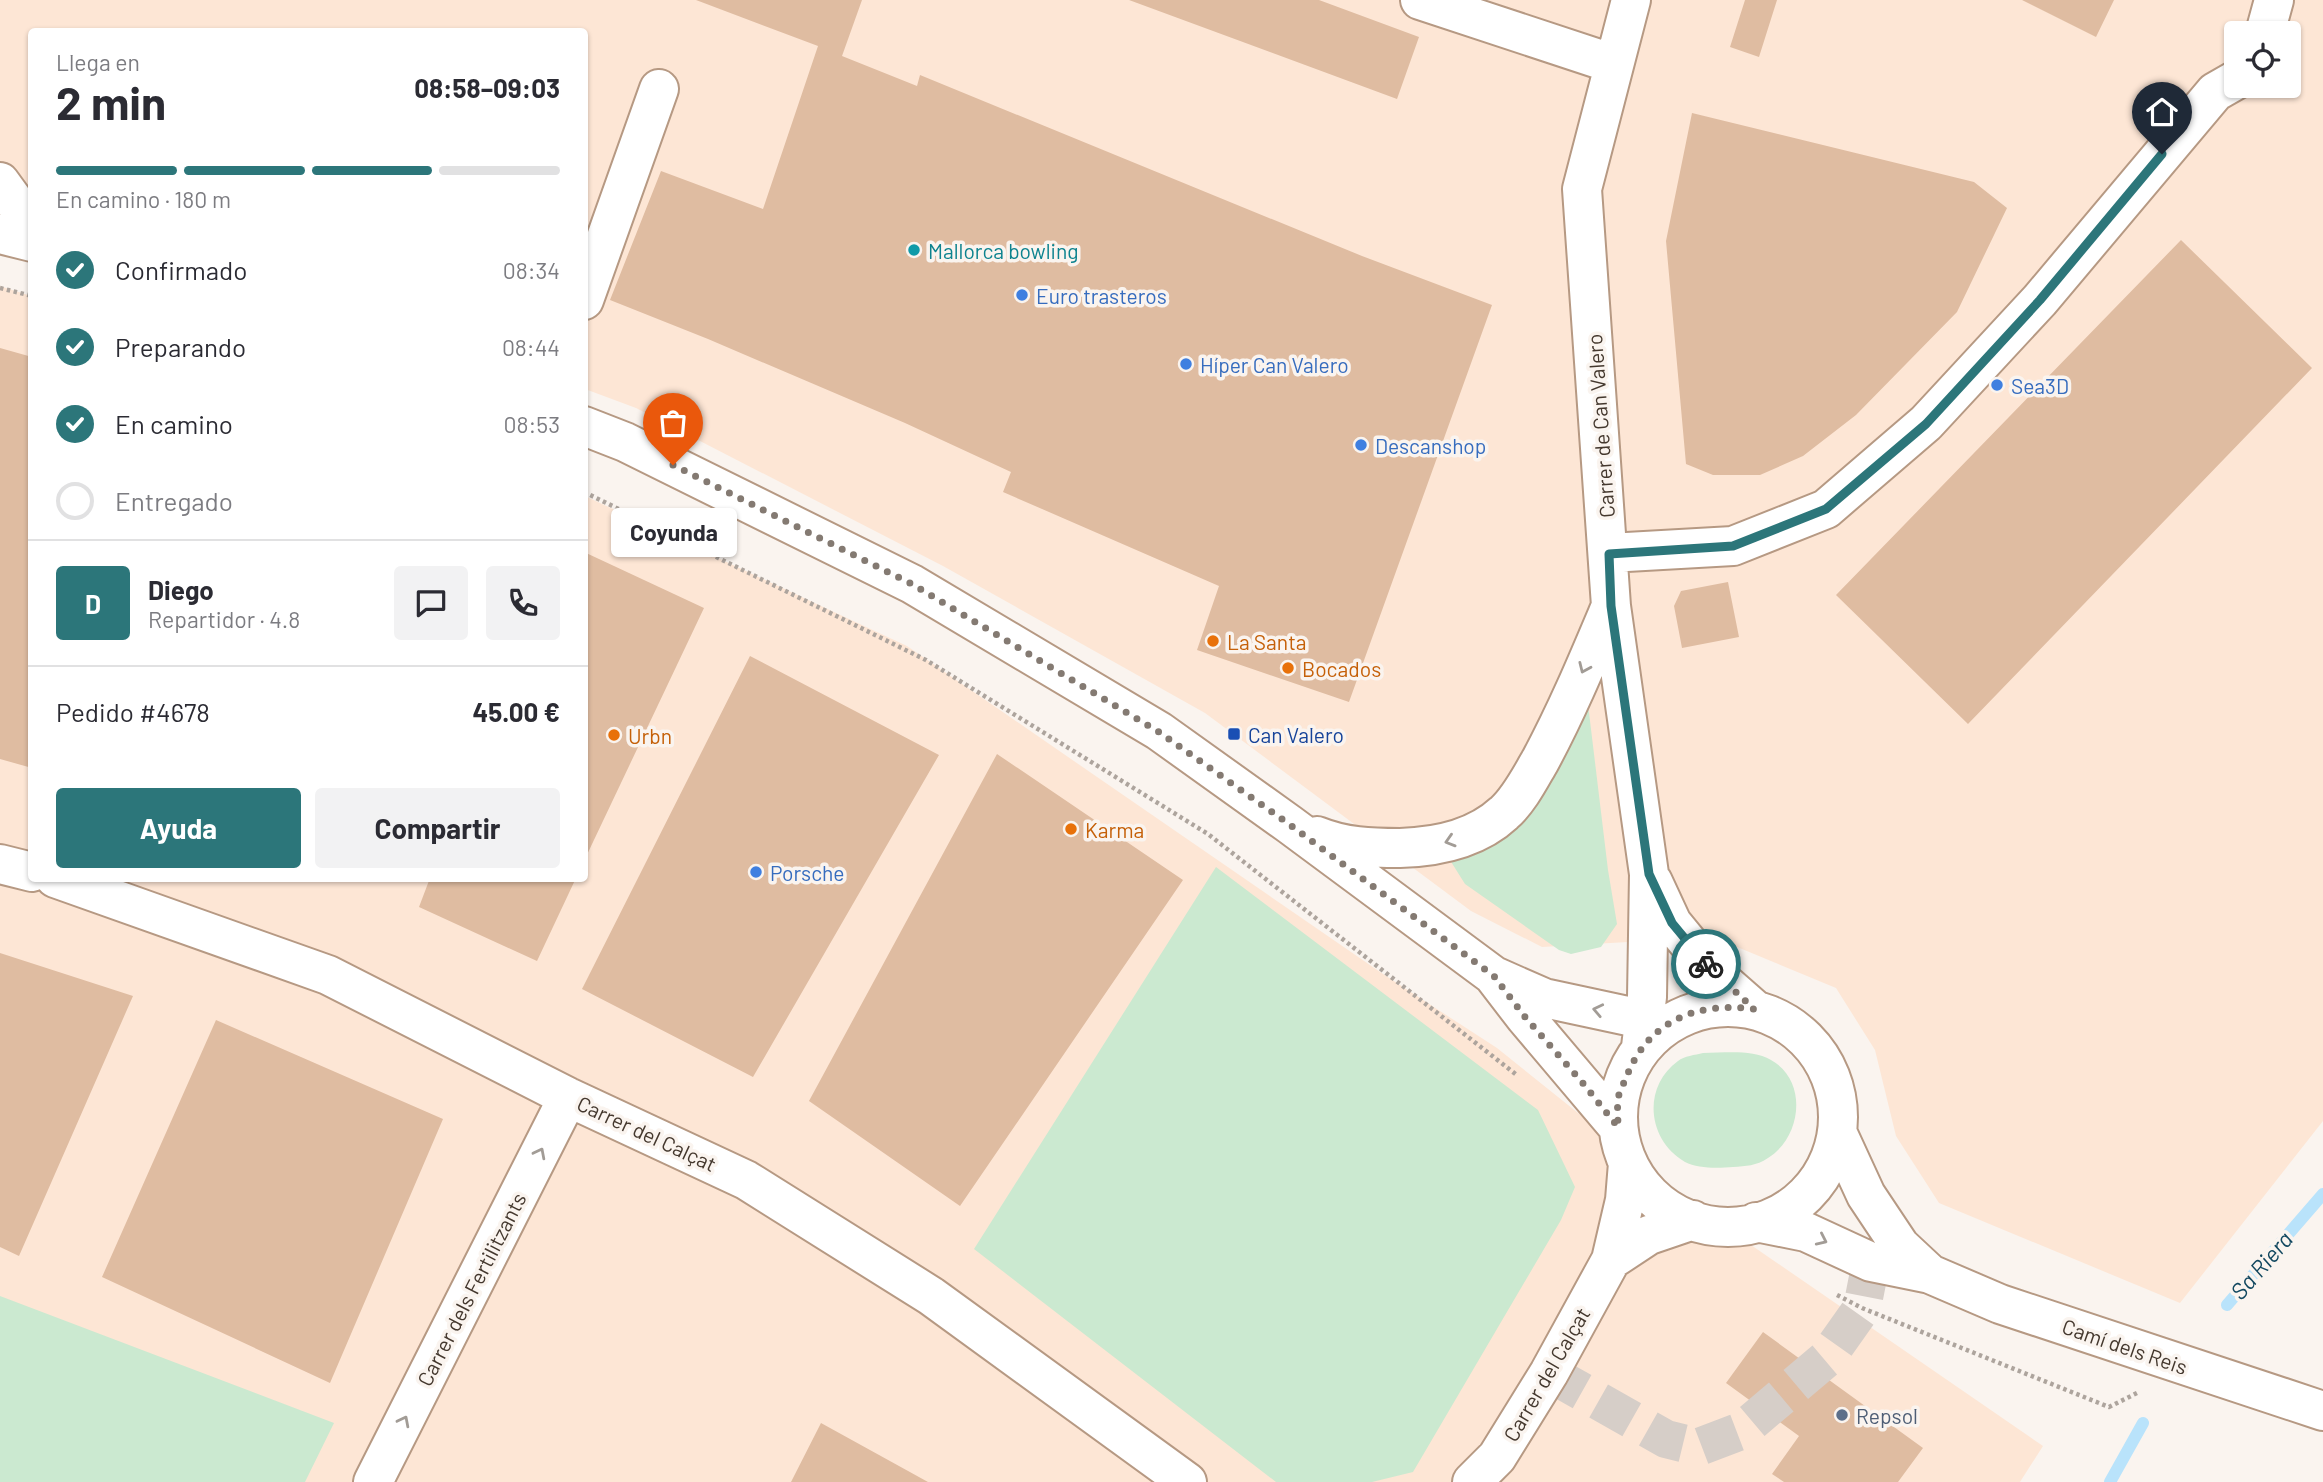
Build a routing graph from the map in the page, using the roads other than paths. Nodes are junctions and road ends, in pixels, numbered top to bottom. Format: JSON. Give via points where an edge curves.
{"nodes":[{"id":1,"x":1420,"y":0,"type":"edge"},
{"id":2,"x":1631,"y":0,"type":"edge"},
{"id":3,"x":2274,"y":0,"type":"edge"},
{"id":4,"x":2268,"y":21,"type":"edge"},
{"id":5,"x":1615,"y":64,"type":"junction"},
{"id":6,"x":2224,"y":87,"type":"edge"},
{"id":7,"x":659,"y":89,"type":"dead end"},
{"id":8,"x":0,"y":182,"type":"edge"},
{"id":9,"x":28,"y":220,"type":"edge"},
{"id":10,"x":0,"y":234,"type":"edge"},
{"id":11,"x":28,"y":241,"type":"edge"},
{"id":12,"x":588,"y":289,"type":"edge"},
{"id":13,"x":588,"y":428,"type":"edge"},
{"id":14,"x":1609,"y":554,"type":"junction"},
{"id":15,"x":1611,"y":606,"type":"junction"},
{"id":16,"x":1289,"y":824,"type":"junction"},
{"id":17,"x":0,"y":864,"type":"edge"},
{"id":18,"x":28,"y":871,"type":"edge"},
{"id":19,"x":1649,"y":874,"type":"junction"},
{"id":20,"x":66,"y":882,"type":"edge"},
{"id":21,"x":1494,"y":976,"type":"junction"},
{"id":22,"x":1754,"y":1009,"type":"junction"},
{"id":23,"x":1650,"y":1030,"type":"junction"},
{"id":24,"x":568,"y":1097,"type":"junction"},
{"id":25,"x":1837,"y":1132,"type":"junction"},
{"id":26,"x":1623,"y":1145,"type":"junction"},
{"id":27,"x":1693,"y":1220,"type":"junction"},
{"id":28,"x":1756,"y":1222,"type":"junction"},
{"id":29,"x":1611,"y":1260,"type":"junction"},
{"id":30,"x":1930,"y":1274,"type":"junction"},
{"id":31,"x":2323,"y":1411,"type":"edge"},
{"id":32,"x":373,"y":1482,"type":"edge"},
{"id":33,"x":1187,"y":1482,"type":"edge"},
{"id":34,"x":1472,"y":1482,"type":"edge"}],
"edges":[{"from":1,"to":5,"type":"street"},
{"from":2,"to":5,"type":"street","name":"Carrer de Can Valero"},
{"from":3,"to":4,"type":"street"},
{"from":5,"to":14,"type":"street","name":"Carrer de Can Valero","via":[[1582,189]]},
{"from":6,"to":14,"type":"street","via":[[1926,424],[1826,509],[1733,546]]},
{"from":7,"to":12,"type":"street"},
{"from":8,"to":9,"type":"street"},
{"from":10,"to":11,"type":"street"},
{"from":13,"to":16,"type":"street","via":[[912,584],[1159,732]]},
{"from":14,"to":15,"type":"street","name":"Carrer de Can Valero"},
{"from":15,"to":16,"type":"street","name":"Carrer de Can Valero","one_way":true,"via":[[1559,726],[1531,777],[1505,813],[1480,831],[1445,844],[1366,848],[1329,841]]},
{"from":15,"to":19,"type":"street"},
{"from":16,"to":21,"type":"street"},
{"from":17,"to":18,"type":"street"},
{"from":19,"to":22,"type":"street","via":[[1672,923],[1713,973]]},
{"from":19,"to":23,"type":"street"},
{"from":20,"to":24,"type":"street","name":"Carrer del Calçat","via":[[328,975]]},
{"from":23,"to":21,"type":"street","one_way":true,"via":[[1544,998]]},
{"from":21,"to":26,"type":"street","via":[[1582,1082]]},
{"from":22,"to":23,"type":"street","via":[[1732,1006],[1699,1011]]},
{"from":22,"to":25,"type":"street","via":[[1798,1030],[1822,1057],[1836,1091]]},
{"from":23,"to":26,"type":"street","via":[[1618,1098]]},
{"from":32,"to":24,"type":"street","name":"Carrer dels Fertilitzants","one_way":true},
{"from":24,"to":33,"type":"street","name":"Carrer del Calçat","via":[[746,1180],[931,1296]]},
{"from":25,"to":28,"type":"street","via":[[1832,1159],[1811,1192],[1781,1213]]},
{"from":25,"to":30,"type":"street","via":[[1866,1195],[1900,1246]]},
{"from":26,"to":27,"type":"street","via":[[1649,1194],[1675,1214]]},
{"from":26,"to":29,"type":"street","via":[[1625,1200]]},
{"from":27,"to":28,"type":"street","via":[[1709,1226]]},
{"from":27,"to":29,"type":"street","via":[[1649,1235]]},
{"from":28,"to":30,"type":"street","one_way":true,"via":[[1806,1233],[1871,1262]]},
{"from":29,"to":34,"type":"street","name":"Carrer del Calçat","via":[[1497,1457]]},
{"from":30,"to":31,"type":"street","name":"Camí dels Reis","via":[[2000,1304]]}]}
